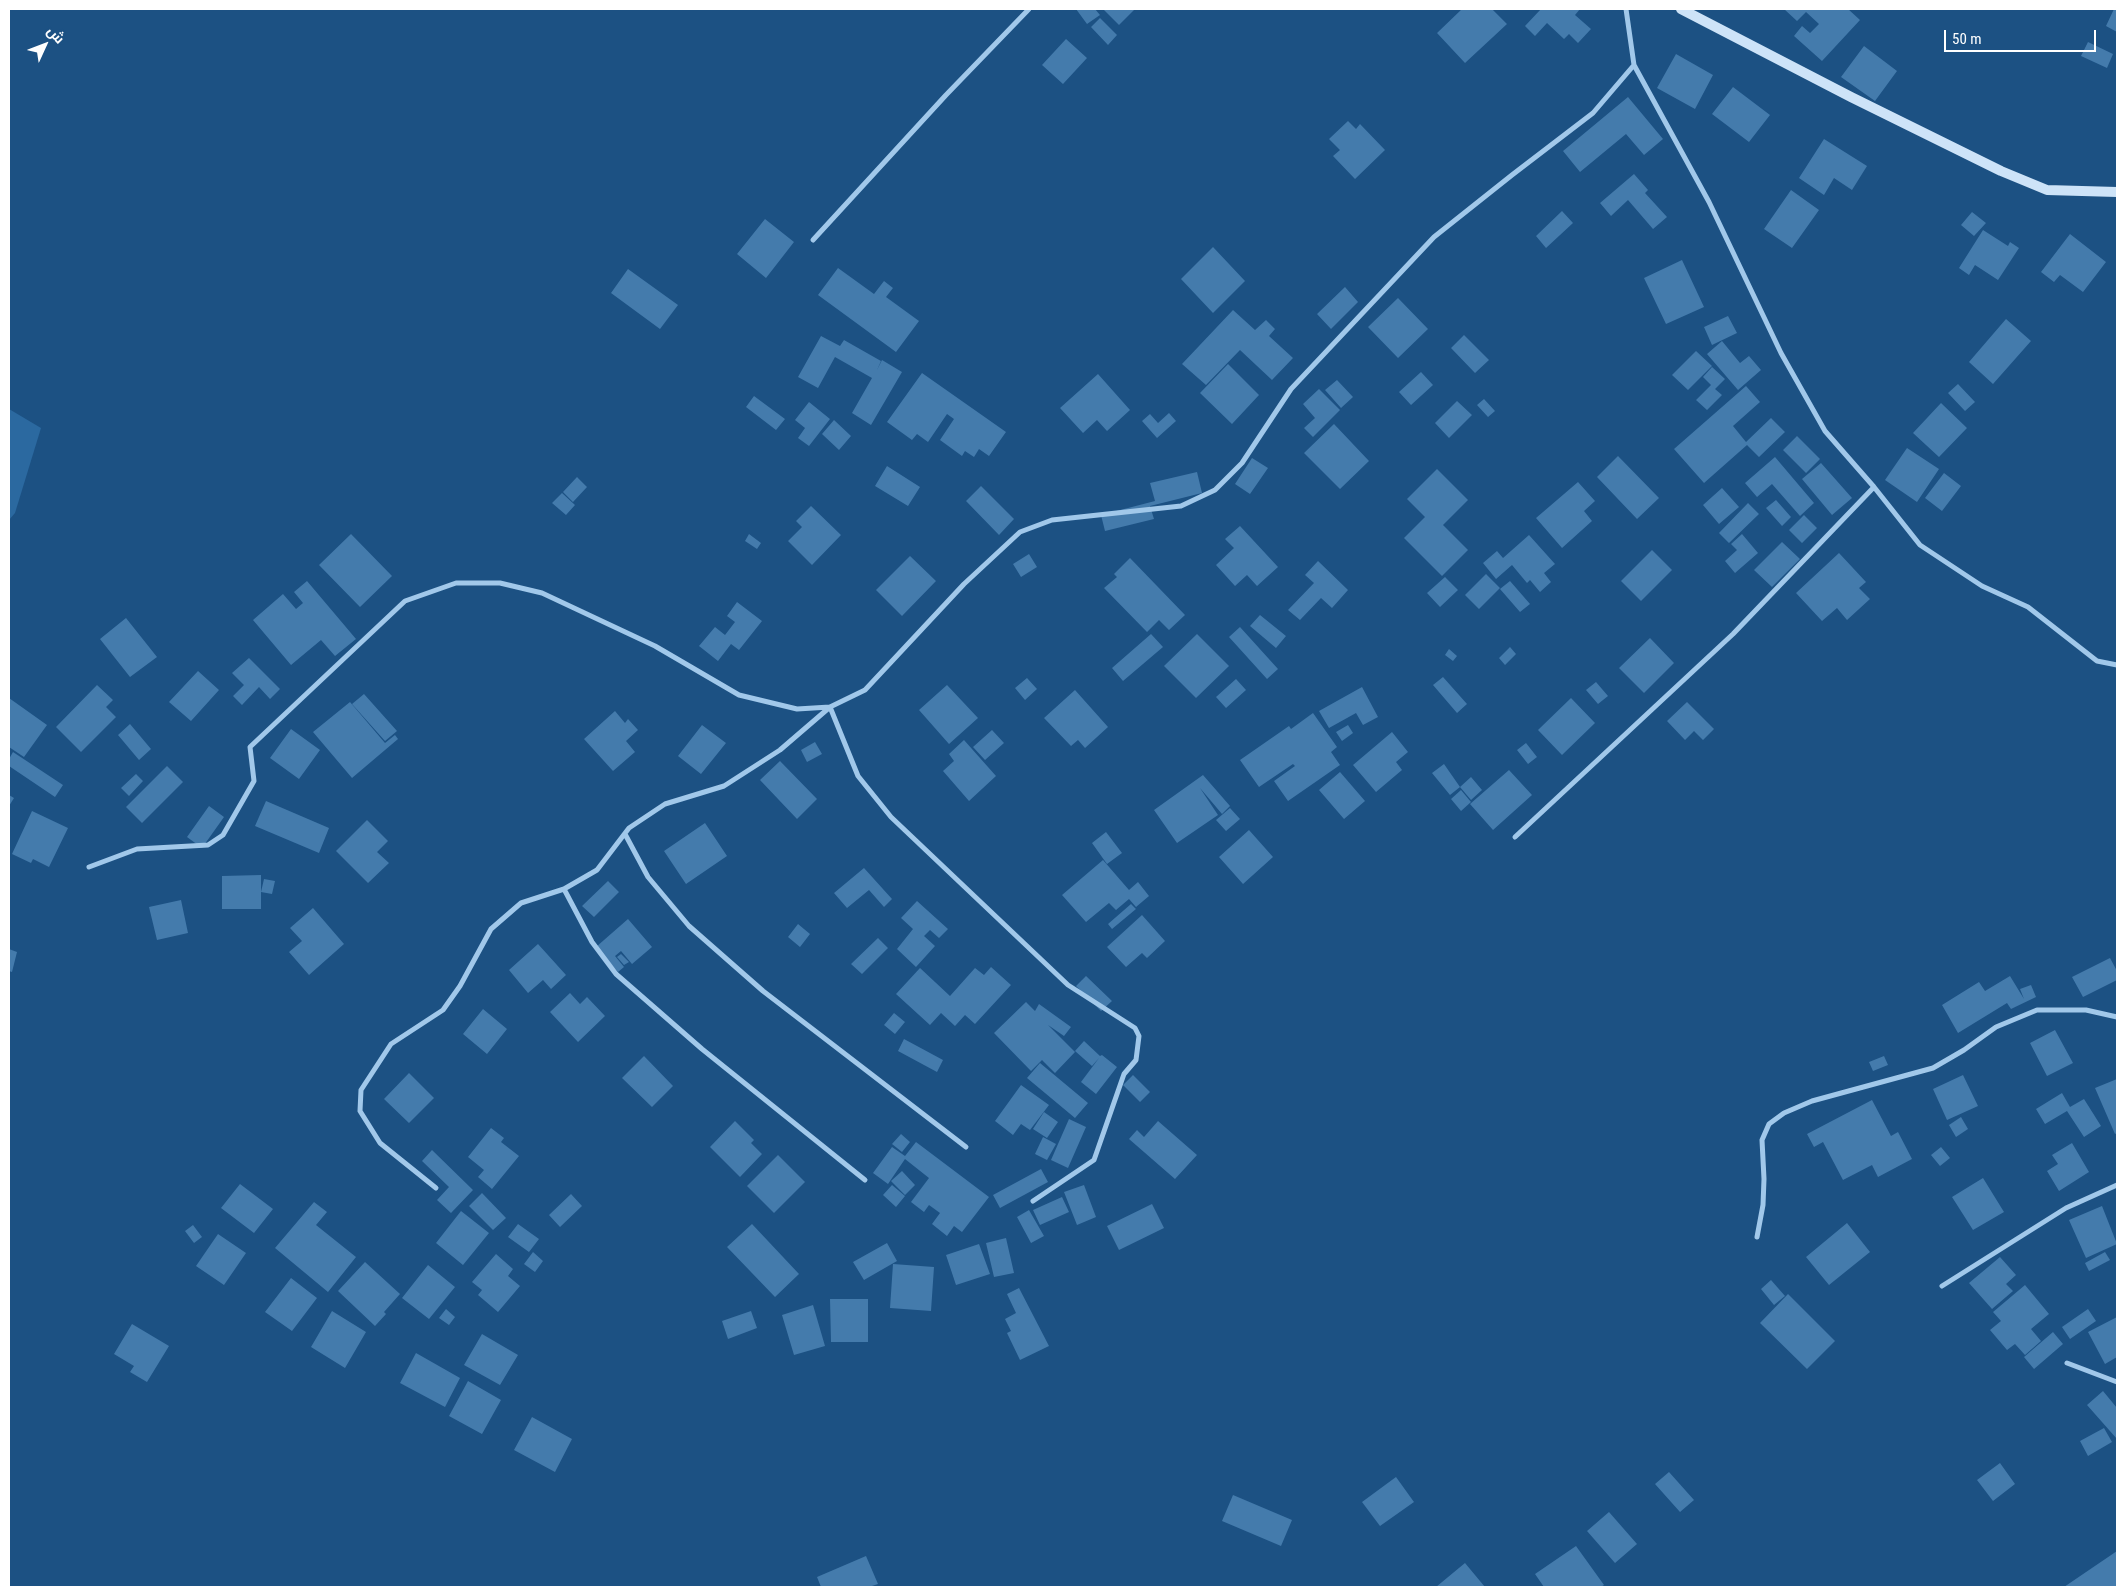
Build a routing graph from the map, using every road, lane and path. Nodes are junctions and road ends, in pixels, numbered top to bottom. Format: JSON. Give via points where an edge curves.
{"nodes":[{"id":1,"x":1029,"y":9,"type":"edge"},
{"id":2,"x":1626,"y":9,"type":"edge"},
{"id":3,"x":1681,"y":9,"type":"edge"},
{"id":4,"x":1634,"y":65,"type":"junction"},
{"id":5,"x":2117,"y":192,"type":"edge"},
{"id":6,"x":813,"y":240,"type":"dead end"},
{"id":7,"x":1874,"y":487,"type":"junction"},
{"id":8,"x":2117,"y":665,"type":"edge"},
{"id":9,"x":830,"y":707,"type":"junction"},
{"id":10,"x":625,"y":834,"type":"junction"},
{"id":11,"x":1515,"y":837,"type":"dead end"},
{"id":12,"x":89,"y":867,"type":"dead end"},
{"id":13,"x":564,"y":889,"type":"junction"},
{"id":14,"x":2117,"y":1017,"type":"edge"},
{"id":15,"x":966,"y":1147,"type":"dead end"},
{"id":16,"x":865,"y":1180,"type":"dead end"},
{"id":17,"x":2117,"y":1185,"type":"edge"},
{"id":18,"x":436,"y":1188,"type":"dead end"},
{"id":19,"x":1033,"y":1201,"type":"dead end"},
{"id":20,"x":1757,"y":1237,"type":"dead end"},
{"id":21,"x":1942,"y":1286,"type":"dead end"},
{"id":22,"x":2067,"y":1363,"type":"dead end"},
{"id":23,"x":2117,"y":1382,"type":"edge"}],
"edges":[{"from":1,"to":6,"type":"street"},
{"from":2,"to":4,"type":"street"},
{"from":3,"to":5,"type":"main road","via":[[1851,97],[2047,190]]},
{"from":4,"to":7,"type":"street","via":[[1708,202],[1805,397],[1825,431]]},
{"from":4,"to":9,"type":"street","via":[[1593,114],[1434,238],[1291,389],[1242,463],[1216,490],[1181,506],[1052,520],[1020,532],[964,584],[866,690]]},
{"from":7,"to":8,"type":"street","via":[[1920,545],[1982,586],[2028,607],[2096,661]]},
{"from":7,"to":11,"type":"street","via":[[1733,634]]},
{"from":9,"to":10,"type":"street","via":[[780,750],[724,786],[665,804]]},
{"from":9,"to":12,"type":"street","via":[[797,709],[739,695],[655,646],[542,593],[500,582],[456,583],[405,601],[250,747],[254,781],[223,835],[208,845],[137,848]]},
{"from":9,"to":19,"type":"street","via":[[858,776],[891,817],[1068,985],[1135,1028],[1139,1036],[1136,1060],[1124,1074],[1094,1160]]},
{"from":10,"to":13,"type":"street","via":[[596,870]]},
{"from":10,"to":15,"type":"street","via":[[648,877],[689,926],[763,991]]},
{"from":13,"to":16,"type":"street","via":[[592,942],[616,974],[702,1050]]},
{"from":13,"to":18,"type":"street","via":[[521,903],[491,929],[443,1010],[391,1044],[361,1090],[360,1111],[380,1143]]},
{"from":14,"to":20,"type":"street","via":[[2086,1010],[2037,1010],[1996,1026],[1933,1068],[1812,1100],[1784,1113],[1769,1124],[1762,1140],[1763,1205]]},
{"from":17,"to":21,"type":"street","via":[[2066,1208]]},
{"from":22,"to":23,"type":"street"}]}
